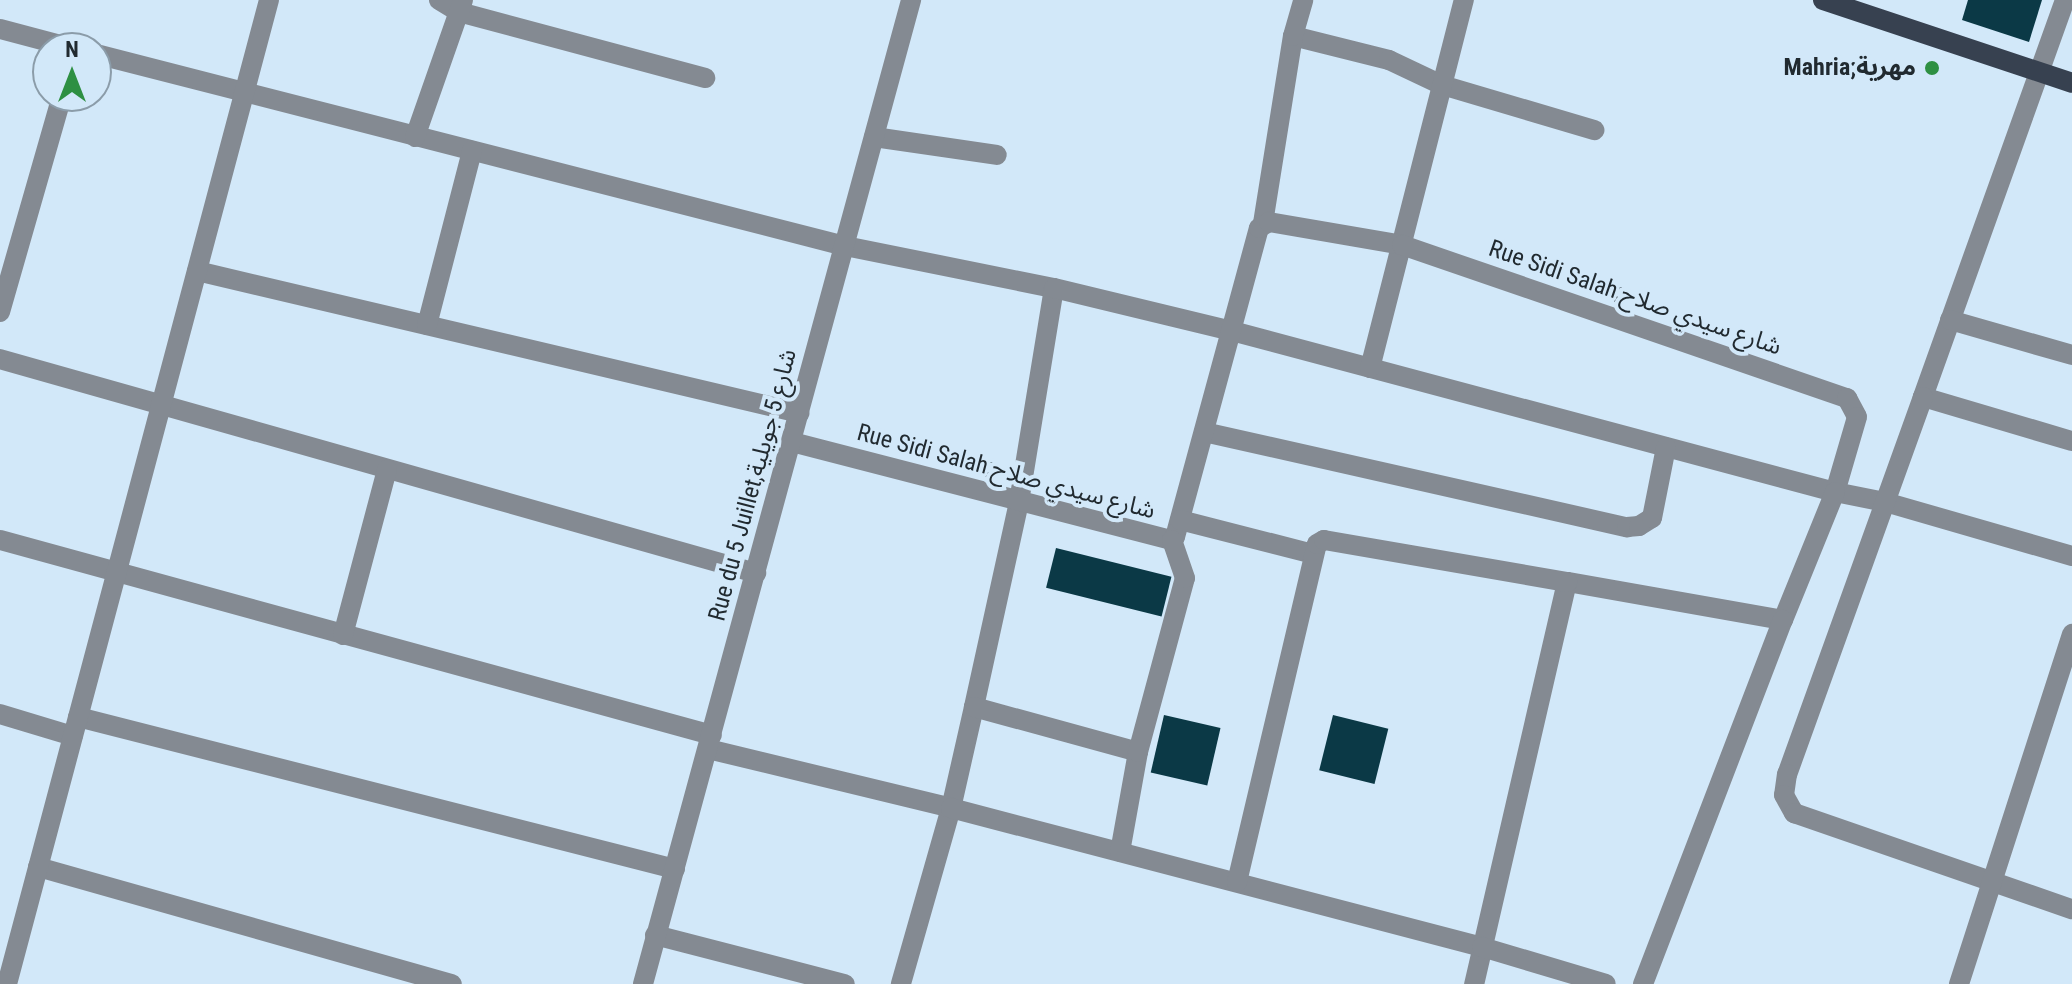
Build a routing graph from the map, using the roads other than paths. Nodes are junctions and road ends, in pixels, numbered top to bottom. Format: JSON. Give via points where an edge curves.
{"nodes":[{"id":1,"x":269,"y":0,"type":"edge"},
{"id":2,"x":439,"y":0,"type":"edge"},
{"id":3,"x":911,"y":0,"type":"edge"},
{"id":4,"x":1303,"y":0,"type":"edge"},
{"id":5,"x":1464,"y":0,"type":"edge"},
{"id":6,"x":1823,"y":0,"type":"edge"},
{"id":7,"x":2065,"y":0,"type":"edge"},
{"id":8,"x":461,"y":6,"type":"edge"},
{"id":9,"x":0,"y":29,"type":"edge"},
{"id":10,"x":1293,"y":36,"type":"junction"},
{"id":11,"x":32,"y":37,"type":"edge"},
{"id":12,"x":112,"y":58,"type":"edge"},
{"id":13,"x":2039,"y":72,"type":"junction"},
{"id":14,"x":705,"y":78,"type":"dead end"},
{"id":15,"x":2072,"y":83,"type":"edge"},
{"id":16,"x":1442,"y":85,"type":"junction"},
{"id":17,"x":245,"y":93,"type":"junction"},
{"id":18,"x":57,"y":112,"type":"edge"},
{"id":19,"x":1594,"y":130,"type":"dead end"},
{"id":20,"x":415,"y":137,"type":"junction"},
{"id":21,"x":874,"y":137,"type":"junction"},
{"id":22,"x":472,"y":151,"type":"junction"},
{"id":23,"x":997,"y":155,"type":"dead end"},
{"id":24,"x":1263,"y":223,"type":"junction"},
{"id":25,"x":1402,"y":245,"type":"junction"},
{"id":26,"x":845,"y":246,"type":"junction"},
{"id":27,"x":197,"y":271,"type":"junction"},
{"id":28,"x":1054,"y":288,"type":"junction"},
{"id":29,"x":0,"y":312,"type":"edge"},
{"id":30,"x":1950,"y":320,"type":"junction"},
{"id":31,"x":427,"y":325,"type":"junction"},
{"id":32,"x":1232,"y":331,"type":"junction"},
{"id":33,"x":2072,"y":355,"type":"edge"},
{"id":34,"x":0,"y":359,"type":"edge"},
{"id":35,"x":1370,"y":368,"type":"junction"},
{"id":36,"x":1923,"y":397,"type":"junction"},
{"id":37,"x":161,"y":407,"type":"junction"},
{"id":38,"x":799,"y":413,"type":"junction"},
{"id":39,"x":1204,"y":432,"type":"junction"},
{"id":40,"x":2072,"y":441,"type":"edge"},
{"id":41,"x":792,"y":442,"type":"junction"},
{"id":42,"x":1666,"y":447,"type":"junction"},
{"id":43,"x":387,"y":470,"type":"junction"},
{"id":44,"x":1835,"y":492,"type":"junction"},
{"id":45,"x":1019,"y":502,"type":"junction"},
{"id":46,"x":1885,"y":502,"type":"junction"},
{"id":47,"x":1180,"y":520,"type":"junction"},
{"id":48,"x":0,"y":540,"type":"edge"},
{"id":49,"x":1172,"y":540,"type":"junction"},
{"id":50,"x":1313,"y":554,"type":"junction"},
{"id":51,"x":2072,"y":556,"type":"edge"},
{"id":52,"x":756,"y":573,"type":"junction"},
{"id":53,"x":116,"y":574,"type":"junction"},
{"id":54,"x":1567,"y":582,"type":"junction"},
{"id":55,"x":1783,"y":620,"type":"junction"},
{"id":56,"x":2072,"y":634,"type":"edge"},
{"id":57,"x":343,"y":635,"type":"junction"},
{"id":58,"x":974,"y":707,"type":"junction"},
{"id":59,"x":0,"y":714,"type":"edge"},
{"id":60,"x":76,"y":726,"type":"junction"},
{"id":61,"x":710,"y":742,"type":"junction"},
{"id":62,"x":1138,"y":752,"type":"junction"},
{"id":63,"x":951,"y":808,"type":"junction"},
{"id":64,"x":1120,"y":852,"type":"junction"},
{"id":65,"x":38,"y":867,"type":"junction"},
{"id":66,"x":675,"y":869,"type":"junction"},
{"id":67,"x":1992,"y":881,"type":"junction"},
{"id":68,"x":1237,"y":882,"type":"junction"},
{"id":69,"x":2072,"y":909,"type":"edge"},
{"id":70,"x":655,"y":935,"type":"junction"},
{"id":71,"x":1482,"y":947,"type":"junction"},
{"id":72,"x":7,"y":984,"type":"edge"},
{"id":73,"x":452,"y":984,"type":"edge"},
{"id":74,"x":643,"y":984,"type":"edge"},
{"id":75,"x":845,"y":984,"type":"edge"},
{"id":76,"x":901,"y":984,"type":"edge"},
{"id":77,"x":1474,"y":984,"type":"edge"},
{"id":78,"x":1606,"y":984,"type":"edge"},
{"id":79,"x":1643,"y":984,"type":"edge"},
{"id":80,"x":1959,"y":984,"type":"edge"}],
"edges":[{"from":1,"to":17,"type":"street"},
{"from":2,"to":8,"type":"street"},
{"from":3,"to":21,"type":"street","name":"Rue du 5 Juillet,شارع 5 جويلية"},
{"from":4,"to":10,"type":"street"},
{"from":5,"to":16,"type":"street"},
{"from":6,"to":13,"type":"main road"},
{"from":7,"to":13,"type":"street"},
{"from":8,"to":14,"type":"street"},
{"from":8,"to":20,"type":"street"},
{"from":9,"to":11,"type":"street"},
{"from":10,"to":16,"type":"street","via":[[1389,60]]},
{"from":10,"to":24,"type":"street"},
{"from":12,"to":17,"type":"street"},
{"from":13,"to":15,"type":"main road"},
{"from":13,"to":30,"type":"street"},
{"from":16,"to":19,"type":"street"},
{"from":16,"to":25,"type":"street"},
{"from":17,"to":20,"type":"street"},
{"from":17,"to":27,"type":"street"},
{"from":18,"to":29,"type":"street"},
{"from":20,"to":22,"type":"street"},
{"from":21,"to":23,"type":"street"},
{"from":21,"to":26,"type":"street","name":"Rue du 5 Juillet,شارع 5 جويلية"},
{"from":22,"to":26,"type":"street"},
{"from":22,"to":31,"type":"street"},
{"from":24,"to":25,"type":"street","name":"Rue Sidi Salah;شارع سيدي صلاح"},
{"from":24,"to":32,"type":"street","name":"Rue Sidi Salah;شارع سيدي صلاح"},
{"from":25,"to":35,"type":"street"},
{"from":25,"to":44,"type":"street","name":"Rue Sidi Salah;شارع سيدي صلاح","via":[[1847,398],[1857,417]]},
{"from":26,"to":28,"type":"street"},
{"from":26,"to":38,"type":"street","name":"Rue du 5 Juillet,شارع 5 جويلية"},
{"from":27,"to":31,"type":"street"},
{"from":27,"to":37,"type":"street"},
{"from":28,"to":32,"type":"street"},
{"from":28,"to":45,"type":"street"},
{"from":30,"to":33,"type":"street"},
{"from":30,"to":36,"type":"street"},
{"from":31,"to":38,"type":"street"},
{"from":32,"to":35,"type":"street"},
{"from":32,"to":39,"type":"street","name":"Rue Sidi Salah;شارع سيدي صلاح"},
{"from":34,"to":37,"type":"street"},
{"from":35,"to":42,"type":"street"},
{"from":36,"to":40,"type":"street"},
{"from":36,"to":46,"type":"street"},
{"from":37,"to":43,"type":"street"},
{"from":37,"to":53,"type":"street"},
{"from":38,"to":41,"type":"street","name":"Rue du 5 Juillet,شارع 5 جويلية"},
{"from":39,"to":42,"type":"street","via":[[1627,527],[1652,518]]},
{"from":39,"to":47,"type":"street","name":"Rue Sidi Salah;شارع سيدي صلاح"},
{"from":41,"to":45,"type":"street","name":"Rue Sidi Salah;شارع سيدي صلاح"},
{"from":41,"to":52,"type":"street","name":"Rue du 5 Juillet,شارع 5 جويلية"},
{"from":42,"to":44,"type":"street"},
{"from":43,"to":52,"type":"street"},
{"from":43,"to":57,"type":"street"},
{"from":44,"to":46,"type":"street"},
{"from":44,"to":55,"type":"street","name":"Rue Sidi Salah;شارع سيدي صلاح"},
{"from":45,"to":49,"type":"street","name":"Rue Sidi Salah;شارع سيدي صلاح"},
{"from":45,"to":58,"type":"street"},
{"from":46,"to":51,"type":"street"},
{"from":46,"to":67,"type":"street","via":[[1787,774],[1784,795],[1794,813]]},
{"from":47,"to":49,"type":"street","name":"Rue Sidi Salah;شارع سيدي صلاح"},
{"from":47,"to":50,"type":"street"},
{"from":48,"to":53,"type":"street"},
{"from":49,"to":62,"type":"street","via":[[1185,578]]},
{"from":50,"to":54,"type":"street","via":[[1324,540]]},
{"from":50,"to":68,"type":"street"},
{"from":52,"to":61,"type":"street","name":"Rue du 5 Juillet,شارع 5 جويلية"},
{"from":53,"to":57,"type":"street"},
{"from":53,"to":60,"type":"street"},
{"from":54,"to":55,"type":"street"},
{"from":54,"to":71,"type":"street"},
{"from":55,"to":79,"type":"street","name":"Rue Sidi Salah;شارع سيدي صلاح"},
{"from":56,"to":67,"type":"street"},
{"from":57,"to":61,"type":"street"},
{"from":58,"to":62,"type":"street"},
{"from":58,"to":63,"type":"street"},
{"from":59,"to":60,"type":"street"},
{"from":60,"to":65,"type":"street"},
{"from":60,"to":66,"type":"street"},
{"from":61,"to":63,"type":"street"},
{"from":61,"to":66,"type":"street","name":"Rue du 5 Juillet,شارع 5 جويلية"},
{"from":62,"to":64,"type":"street"},
{"from":63,"to":64,"type":"street"},
{"from":63,"to":76,"type":"street"},
{"from":64,"to":68,"type":"street"},
{"from":65,"to":72,"type":"street"},
{"from":65,"to":73,"type":"street"},
{"from":66,"to":70,"type":"street","name":"Rue du 5 Juillet,شارع 5 جويلية"},
{"from":67,"to":69,"type":"street"},
{"from":67,"to":80,"type":"street"},
{"from":68,"to":71,"type":"street"},
{"from":70,"to":74,"type":"street","name":"Rue du 5 Juillet,شارع 5 جويلية"},
{"from":70,"to":75,"type":"street"},
{"from":71,"to":77,"type":"street"},
{"from":71,"to":78,"type":"street"}]}
